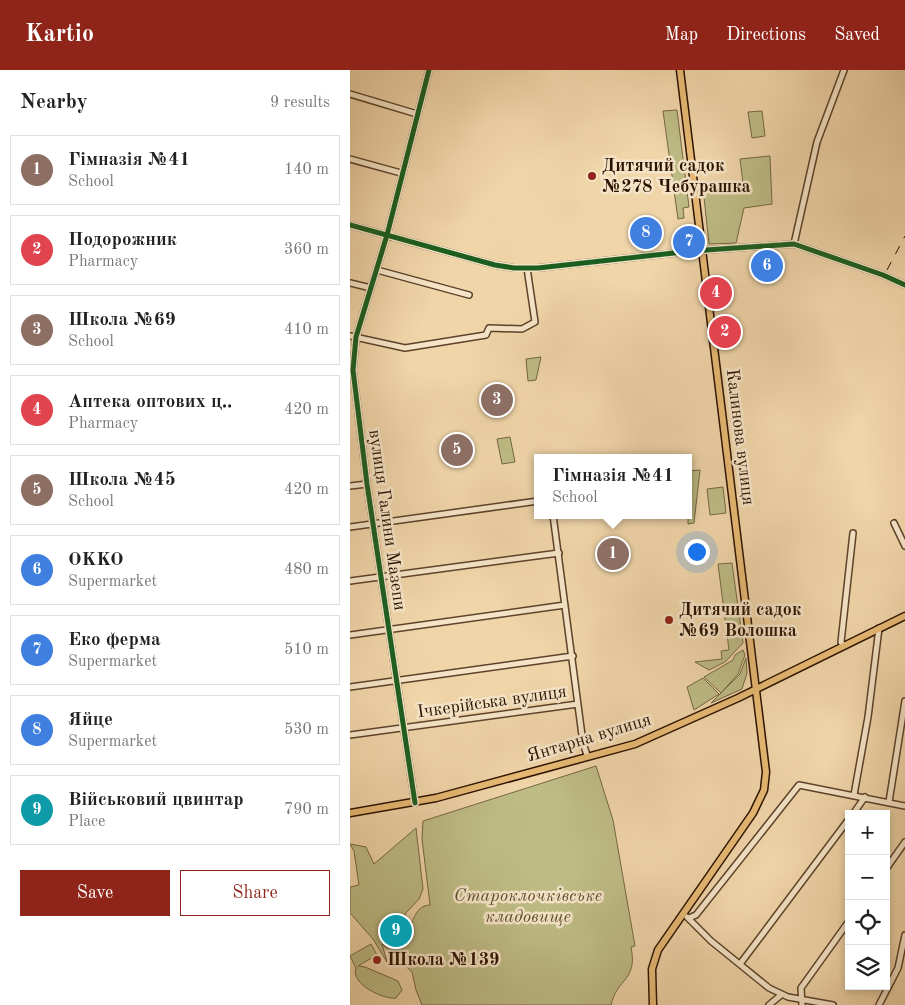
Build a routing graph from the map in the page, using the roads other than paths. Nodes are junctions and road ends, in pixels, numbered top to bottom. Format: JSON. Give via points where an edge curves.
{"nodes":[{"id":1,"x":429,"y":70,"type":"edge"},
{"id":2,"x":680,"y":70,"type":"edge"},
{"id":3,"x":844,"y":70,"type":"edge"},
{"id":4,"x":350,"y":94,"type":"edge"},
{"id":5,"x":417,"y":114,"type":"junction"},
{"id":6,"x":350,"y":159,"type":"edge"},
{"id":7,"x":401,"y":173,"type":"junction"},
{"id":8,"x":350,"y":225,"type":"edge"},
{"id":9,"x":387,"y":235,"type":"junction"},
{"id":10,"x":794,"y":244,"type":"junction"},
{"id":11,"x":702,"y":251,"type":"junction"},
{"id":12,"x":527,"y":268,"type":"junction"},
{"id":13,"x":376,"y":270,"type":"junction"},
{"id":14,"x":350,"y":283,"type":"edge"},
{"id":15,"x":905,"y":285,"type":"edge"},
{"id":16,"x":371,"y":288,"type":"junction"},
{"id":17,"x":469,"y":295,"type":"dead end"},
{"id":18,"x":350,"y":336,"type":"edge"},
{"id":19,"x":356,"y":337,"type":"junction"},
{"id":20,"x":357,"y":411,"type":"junction"},
{"id":21,"x":350,"y":412,"type":"edge"},
{"id":22,"x":367,"y":484,"type":"junction"},
{"id":23,"x":350,"y":486,"type":"edge"},
{"id":24,"x":534,"y":502,"type":"edge"},
{"id":25,"x":554,"y":519,"type":"edge"},
{"id":26,"x":894,"y":523,"type":"dead end"},
{"id":27,"x":374,"y":524,"type":"junction"},
{"id":28,"x":350,"y":527,"type":"edge"},
{"id":29,"x":853,"y":533,"type":"dead end"},
{"id":30,"x":905,"y":546,"type":"edge"},
{"id":31,"x":558,"y":553,"type":"junction"},
{"id":32,"x":381,"y":576,"type":"junction"},
{"id":33,"x":350,"y":581,"type":"edge"},
{"id":34,"x":566,"y":605,"type":"junction"},
{"id":35,"x":905,"y":616,"type":"edge"},
{"id":36,"x":879,"y":628,"type":"junction"},
{"id":37,"x":389,"y":630,"type":"junction"},
{"id":38,"x":350,"y":635,"type":"edge"},
{"id":39,"x":843,"y":645,"type":"junction"},
{"id":40,"x":573,"y":656,"type":"junction"},
{"id":41,"x":396,"y":681,"type":"junction"},
{"id":42,"x":350,"y":687,"type":"edge"},
{"id":43,"x":756,"y":688,"type":"junction"},
{"id":44,"x":905,"y":701,"type":"edge"},
{"id":45,"x":578,"y":704,"type":"junction"},
{"id":46,"x":403,"y":728,"type":"junction"},
{"id":47,"x":350,"y":735,"type":"edge"},
{"id":48,"x":587,"y":755,"type":"junction"},
{"id":49,"x":854,"y":795,"type":"junction"},
{"id":50,"x":865,"y":797,"type":"junction"},
{"id":51,"x":889,"y":802,"type":"junction"},
{"id":52,"x":415,"y":803,"type":"junction"},
{"id":53,"x":905,"y":806,"type":"edge"},
{"id":54,"x":855,"y":810,"type":"edge"},
{"id":55,"x":350,"y":813,"type":"edge"},
{"id":56,"x":845,"y":824,"type":"edge"},
{"id":57,"x":905,"y":842,"type":"edge"},
{"id":58,"x":890,"y":863,"type":"edge"},
{"id":59,"x":682,"y":913,"type":"junction"},
{"id":60,"x":689,"y":918,"type":"junction"},
{"id":61,"x":845,"y":927,"type":"edge"},
{"id":62,"x":905,"y":935,"type":"edge"},
{"id":63,"x":740,"y":964,"type":"junction"},
{"id":64,"x":781,"y":995,"type":"junction"},
{"id":65,"x":802,"y":1002,"type":"edge"},
{"id":66,"x":653,"y":1005,"type":"edge"},
{"id":67,"x":769,"y":1005,"type":"edge"},
{"id":68,"x":833,"y":1005,"type":"edge"},
{"id":69,"x":879,"y":1005,"type":"edge"}],
"edges":[{"from":1,"to":5,"type":"street","name":"вулиця Галини Мазепи"},
{"from":2,"to":11,"type":"main road","name":"Калинова вулиця"},
{"from":3,"to":10,"type":"street","via":[[817,142]]},
{"from":4,"to":5,"type":"street"},
{"from":5,"to":7,"type":"street","name":"вулиця Галини Мазепи"},
{"from":6,"to":7,"type":"street"},
{"from":7,"to":9,"type":"street","name":"вулиця Галини Мазепи"},
{"from":8,"to":9,"type":"street"},
{"from":9,"to":12,"type":"street","via":[[494,265]]},
{"from":9,"to":13,"type":"street","name":"вулиця Галини Мазепи"},
{"from":10,"to":11,"type":"street"},
{"from":10,"to":15,"type":"street"},
{"from":11,"to":12,"type":"street"},
{"from":11,"to":43,"type":"main road","name":"Калинова вулиця"},
{"from":12,"to":19,"type":"street","via":[[535,322],[522,329],[489,328],[486,335],[404,348]]},
{"from":13,"to":16,"type":"street","name":"вулиця Галини Мазепи"},
{"from":13,"to":17,"type":"street"},
{"from":14,"to":16,"type":"street"},
{"from":16,"to":19,"type":"street","name":"вулиця Галини Мазепи"},
{"from":18,"to":19,"type":"street"},
{"from":19,"to":20,"type":"street","name":"вулиця Галини Мазепи","via":[[353,380]]},
{"from":20,"to":21,"type":"street"},
{"from":20,"to":22,"type":"street","name":"вулиця Галини Мазепи"},
{"from":22,"to":23,"type":"street"},
{"from":22,"to":27,"type":"street","name":"вулиця Галини Мазепи"},
{"from":24,"to":27,"type":"street"},
{"from":25,"to":31,"type":"street"},
{"from":26,"to":30,"type":"street"},
{"from":27,"to":28,"type":"street"},
{"from":27,"to":32,"type":"street","name":"вулиця Галини Мазепи"},
{"from":29,"to":39,"type":"street"},
{"from":31,"to":32,"type":"street"},
{"from":31,"to":34,"type":"street"},
{"from":32,"to":33,"type":"street"},
{"from":32,"to":37,"type":"street","name":"вулиця Галини Мазепи"},
{"from":34,"to":37,"type":"street"},
{"from":34,"to":40,"type":"street"},
{"from":35,"to":36,"type":"main road","name":"Янтарна вулиця"},
{"from":36,"to":39,"type":"main road","name":"Янтарна вулиця"},
{"from":36,"to":49,"type":"street"},
{"from":37,"to":38,"type":"street"},
{"from":37,"to":41,"type":"street","name":"вулиця Галини Мазепи"},
{"from":39,"to":43,"type":"main road","name":"Янтарна вулиця"},
{"from":40,"to":41,"type":"street"},
{"from":40,"to":45,"type":"street"},
{"from":41,"to":42,"type":"street"},
{"from":41,"to":46,"type":"street","name":"вулиця Галини Мазепи"},
{"from":43,"to":48,"type":"main road","name":"Янтарна вулиця","via":[[642,741]]},
{"from":43,"to":59,"type":"main road","name":"Калинова вулиця","via":[[765,762],[764,790],[753,813]]},
{"from":44,"to":51,"type":"street"},
{"from":45,"to":46,"type":"street","name":"Ічкерійська вулиця"},
{"from":45,"to":48,"type":"street"},
{"from":46,"to":47,"type":"street","name":"Ічкерійська вулиця"},
{"from":46,"to":52,"type":"street","name":"вулиця Галини Мазепи"},
{"from":48,"to":52,"type":"main road","name":"Янтарна вулиця"},
{"from":49,"to":50,"type":"street"},
{"from":49,"to":60,"type":"street","via":[[799,785],[696,915]]},
{"from":50,"to":51,"type":"street"},
{"from":50,"to":54,"type":"street"},
{"from":51,"to":53,"type":"street"},
{"from":52,"to":55,"type":"main road","name":"Янтарна вулиця"},
{"from":56,"to":63,"type":"street"},
{"from":57,"to":58,"type":"street"},
{"from":59,"to":60,"type":"street"},
{"from":59,"to":66,"type":"main road","name":"Калинова вулиця","via":[[654,959],[651,979]]},
{"from":60,"to":63,"type":"street"},
{"from":61,"to":65,"type":"street","via":[[802,988]]},
{"from":62,"to":69,"type":"street","via":[[898,968]]},
{"from":63,"to":64,"type":"street"},
{"from":64,"to":65,"type":"street"},
{"from":64,"to":67,"type":"street"},
{"from":65,"to":68,"type":"street"}]}
